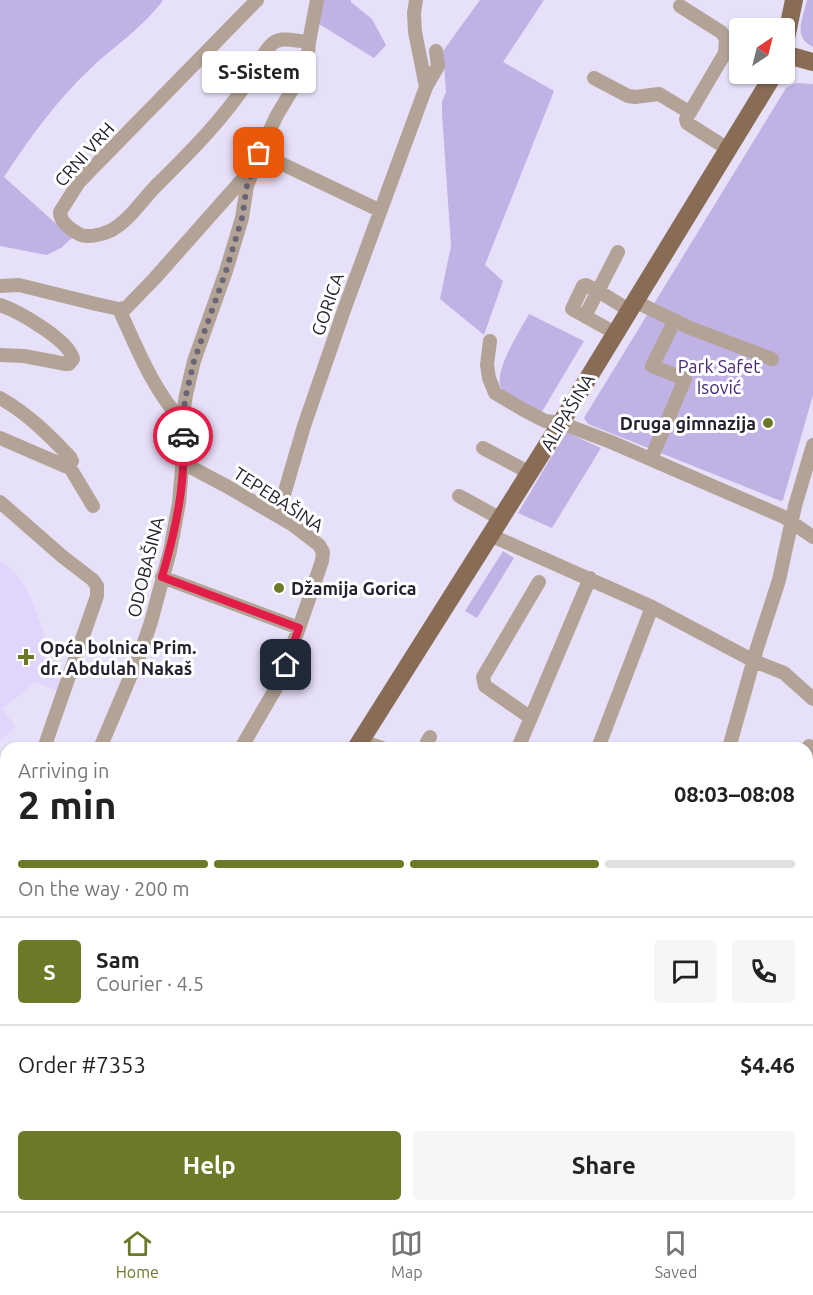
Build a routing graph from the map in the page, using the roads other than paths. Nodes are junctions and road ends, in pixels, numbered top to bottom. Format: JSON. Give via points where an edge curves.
{"nodes":[{"id":1,"x":257,"y":0,"type":"edge"},
{"id":2,"x":317,"y":0,"type":"edge"},
{"id":3,"x":416,"y":0,"type":"edge"},
{"id":4,"x":794,"y":0,"type":"edge"},
{"id":5,"x":680,"y":6,"type":"dead end"},
{"id":6,"x":790,"y":18,"type":"edge"},
{"id":7,"x":309,"y":42,"type":"junction"},
{"id":8,"x":436,"y":51,"type":"dead end"},
{"id":9,"x":795,"y":57,"type":"edge"},
{"id":10,"x":813,"y":63,"type":"edge"},
{"id":11,"x":594,"y":78,"type":"dead end"},
{"id":12,"x":768,"y":84,"type":"edge"},
{"id":13,"x":426,"y":87,"type":"junction"},
{"id":14,"x":689,"y":112,"type":"junction"},
{"id":15,"x":728,"y":149,"type":"junction"},
{"id":16,"x":257,"y":159,"type":"junction"},
{"id":17,"x":379,"y":210,"type":"junction"},
{"id":18,"x":618,"y":252,"type":"dead end"},
{"id":19,"x":0,"y":286,"type":"edge"},
{"id":20,"x":598,"y":291,"type":"junction"},
{"id":21,"x":0,"y":305,"type":"edge"},
{"id":22,"x":631,"y":306,"type":"junction"},
{"id":23,"x":119,"y":309,"type":"junction"},
{"id":24,"x":675,"y":320,"type":"junction"},
{"id":25,"x":615,"y":333,"type":"junction"},
{"id":26,"x":490,"y":341,"type":"dead end"},
{"id":27,"x":0,"y":355,"type":"edge"},
{"id":28,"x":772,"y":359,"type":"dead end"},
{"id":29,"x":0,"y":398,"type":"edge"},
{"id":30,"x":182,"y":421,"type":"junction"},
{"id":31,"x":561,"y":423,"type":"junction"},
{"id":32,"x":0,"y":438,"type":"edge"},
{"id":33,"x":813,"y":445,"type":"edge"},
{"id":34,"x":483,"y":448,"type":"dead end"},
{"id":35,"x":651,"y":459,"type":"junction"},
{"id":36,"x":183,"y":463,"type":"junction"},
{"id":37,"x":811,"y":463,"type":"edge"},
{"id":38,"x":69,"y":466,"type":"junction"},
{"id":39,"x":530,"y":473,"type":"junction"},
{"id":40,"x":459,"y":496,"type":"dead end"},
{"id":41,"x":0,"y":502,"type":"edge"},
{"id":42,"x":93,"y":506,"type":"dead end"},
{"id":43,"x":278,"y":515,"type":"junction"},
{"id":44,"x":501,"y":519,"type":"junction"},
{"id":45,"x":792,"y":521,"type":"junction"},
{"id":46,"x":490,"y":535,"type":"junction"},
{"id":47,"x":813,"y":537,"type":"edge"},
{"id":48,"x":544,"y":572,"type":"junction"},
{"id":49,"x":162,"y":577,"type":"junction"},
{"id":50,"x":590,"y":578,"type":"junction"},
{"id":51,"x":652,"y":606,"type":"junction"},
{"id":52,"x":299,"y":628,"type":"junction"},
{"id":53,"x":754,"y":661,"type":"junction"},
{"id":54,"x":813,"y":699,"type":"edge"},
{"id":55,"x":531,"y":718,"type":"junction"},
{"id":56,"x":46,"y":742,"type":"edge"},
{"id":57,"x":103,"y":742,"type":"edge"},
{"id":58,"x":244,"y":742,"type":"edge"},
{"id":59,"x":361,"y":742,"type":"edge"},
{"id":60,"x":521,"y":742,"type":"edge"},
{"id":61,"x":600,"y":742,"type":"edge"},
{"id":62,"x":731,"y":742,"type":"edge"}],
"edges":[{"from":1,"to":7,"type":"street","name":"CRNI VRH","via":[[79,182],[60,213],[65,223],[88,237],[110,231],[125,221],[216,122],[248,82],[271,44],[286,38]]},
{"from":2,"to":7,"type":"street","name":"ODOBAŠINA"},
{"from":3,"to":13,"type":"street","via":[[415,32]]},
{"from":4,"to":6,"type":"main road"},
{"from":5,"to":14,"type":"street","via":[[726,39],[725,53]]},
{"from":7,"to":16,"type":"street","name":"ODOBAŠINA","via":[[307,65],[277,115]]},
{"from":8,"to":13,"type":"street","via":[[438,66]]},
{"from":9,"to":10,"type":"main road"},
{"from":11,"to":14,"type":"street","via":[[635,98],[659,94]]},
{"from":12,"to":15,"type":"main road","name":"ALIPAŠINA"},
{"from":13,"to":17,"type":"street","name":"GORICA"},
{"from":14,"to":15,"type":"street","via":[[687,123]]},
{"from":15,"to":22,"type":"main road","name":"ALIPAŠINA"},
{"from":16,"to":17,"type":"street"},
{"from":16,"to":23,"type":"street","name":"ODOBAŠINA","via":[[132,303]]},
{"from":16,"to":30,"type":"street","name":"ODOBAŠINA","via":[[226,271],[194,361]]},
{"from":17,"to":43,"type":"street","name":"GORICA","via":[[304,426]]},
{"from":18,"to":20,"type":"street"},
{"from":19,"to":23,"type":"street","via":[[19,285]]},
{"from":20,"to":22,"type":"street"},
{"from":20,"to":25,"type":"street","via":[[583,286],[572,309]]},
{"from":21,"to":27,"type":"street","via":[[22,314],[74,356],[66,364]]},
{"from":22,"to":24,"type":"street"},
{"from":22,"to":25,"type":"main road","name":"ALIPAŠINA"},
{"from":23,"to":30,"type":"street","via":[[152,378]]},
{"from":24,"to":28,"type":"street"},
{"from":24,"to":35,"type":"street","via":[[652,366],[685,379]]},
{"from":25,"to":31,"type":"main road","name":"ALIPAŠINA"},
{"from":26,"to":31,"type":"street","via":[[487,364],[495,393],[545,421]]},
{"from":29,"to":38,"type":"street","via":[[56,442],[70,457]]},
{"from":30,"to":36,"type":"street","name":"ODOBAŠINA"},
{"from":31,"to":35,"type":"street"},
{"from":31,"to":39,"type":"main road","name":"ALIPAŠINA"},
{"from":32,"to":38,"type":"street"},
{"from":33,"to":37,"type":"street"},
{"from":34,"to":39,"type":"street"},
{"from":35,"to":45,"type":"street"},
{"from":36,"to":43,"type":"street","name":"TEPEBAŠINA"},
{"from":36,"to":49,"type":"street","name":"ODOBAŠINA","via":[[175,525]]},
{"from":37,"to":45,"type":"street"},
{"from":38,"to":42,"type":"street"},
{"from":39,"to":44,"type":"main road","name":"ALIPAŠINA"},
{"from":40,"to":44,"type":"street"},
{"from":41,"to":56,"type":"street","via":[[97,586],[97,596]]},
{"from":43,"to":52,"type":"street","name":"TEPEBAŠINA","via":[[316,542],[323,552]]},
{"from":44,"to":46,"type":"main road","name":"ALIPAŠINA"},
{"from":45,"to":47,"type":"street"},
{"from":45,"to":53,"type":"street"},
{"from":46,"to":48,"type":"street"},
{"from":46,"to":59,"type":"main road","name":"ALIPAŠINA"},
{"from":48,"to":50,"type":"street"},
{"from":48,"to":55,"type":"street","via":[[483,677],[485,686]]},
{"from":49,"to":52,"type":"street"},
{"from":49,"to":57,"type":"street","name":"ODOBAŠINA","via":[[140,654]]},
{"from":50,"to":51,"type":"street"},
{"from":50,"to":55,"type":"street"},
{"from":51,"to":53,"type":"street"},
{"from":51,"to":61,"type":"street"},
{"from":52,"to":58,"type":"street","name":"TEPEBAŠINA","via":[[276,688]]},
{"from":53,"to":54,"type":"street","via":[[784,673]]},
{"from":53,"to":62,"type":"street"},
{"from":55,"to":60,"type":"street"}]}
